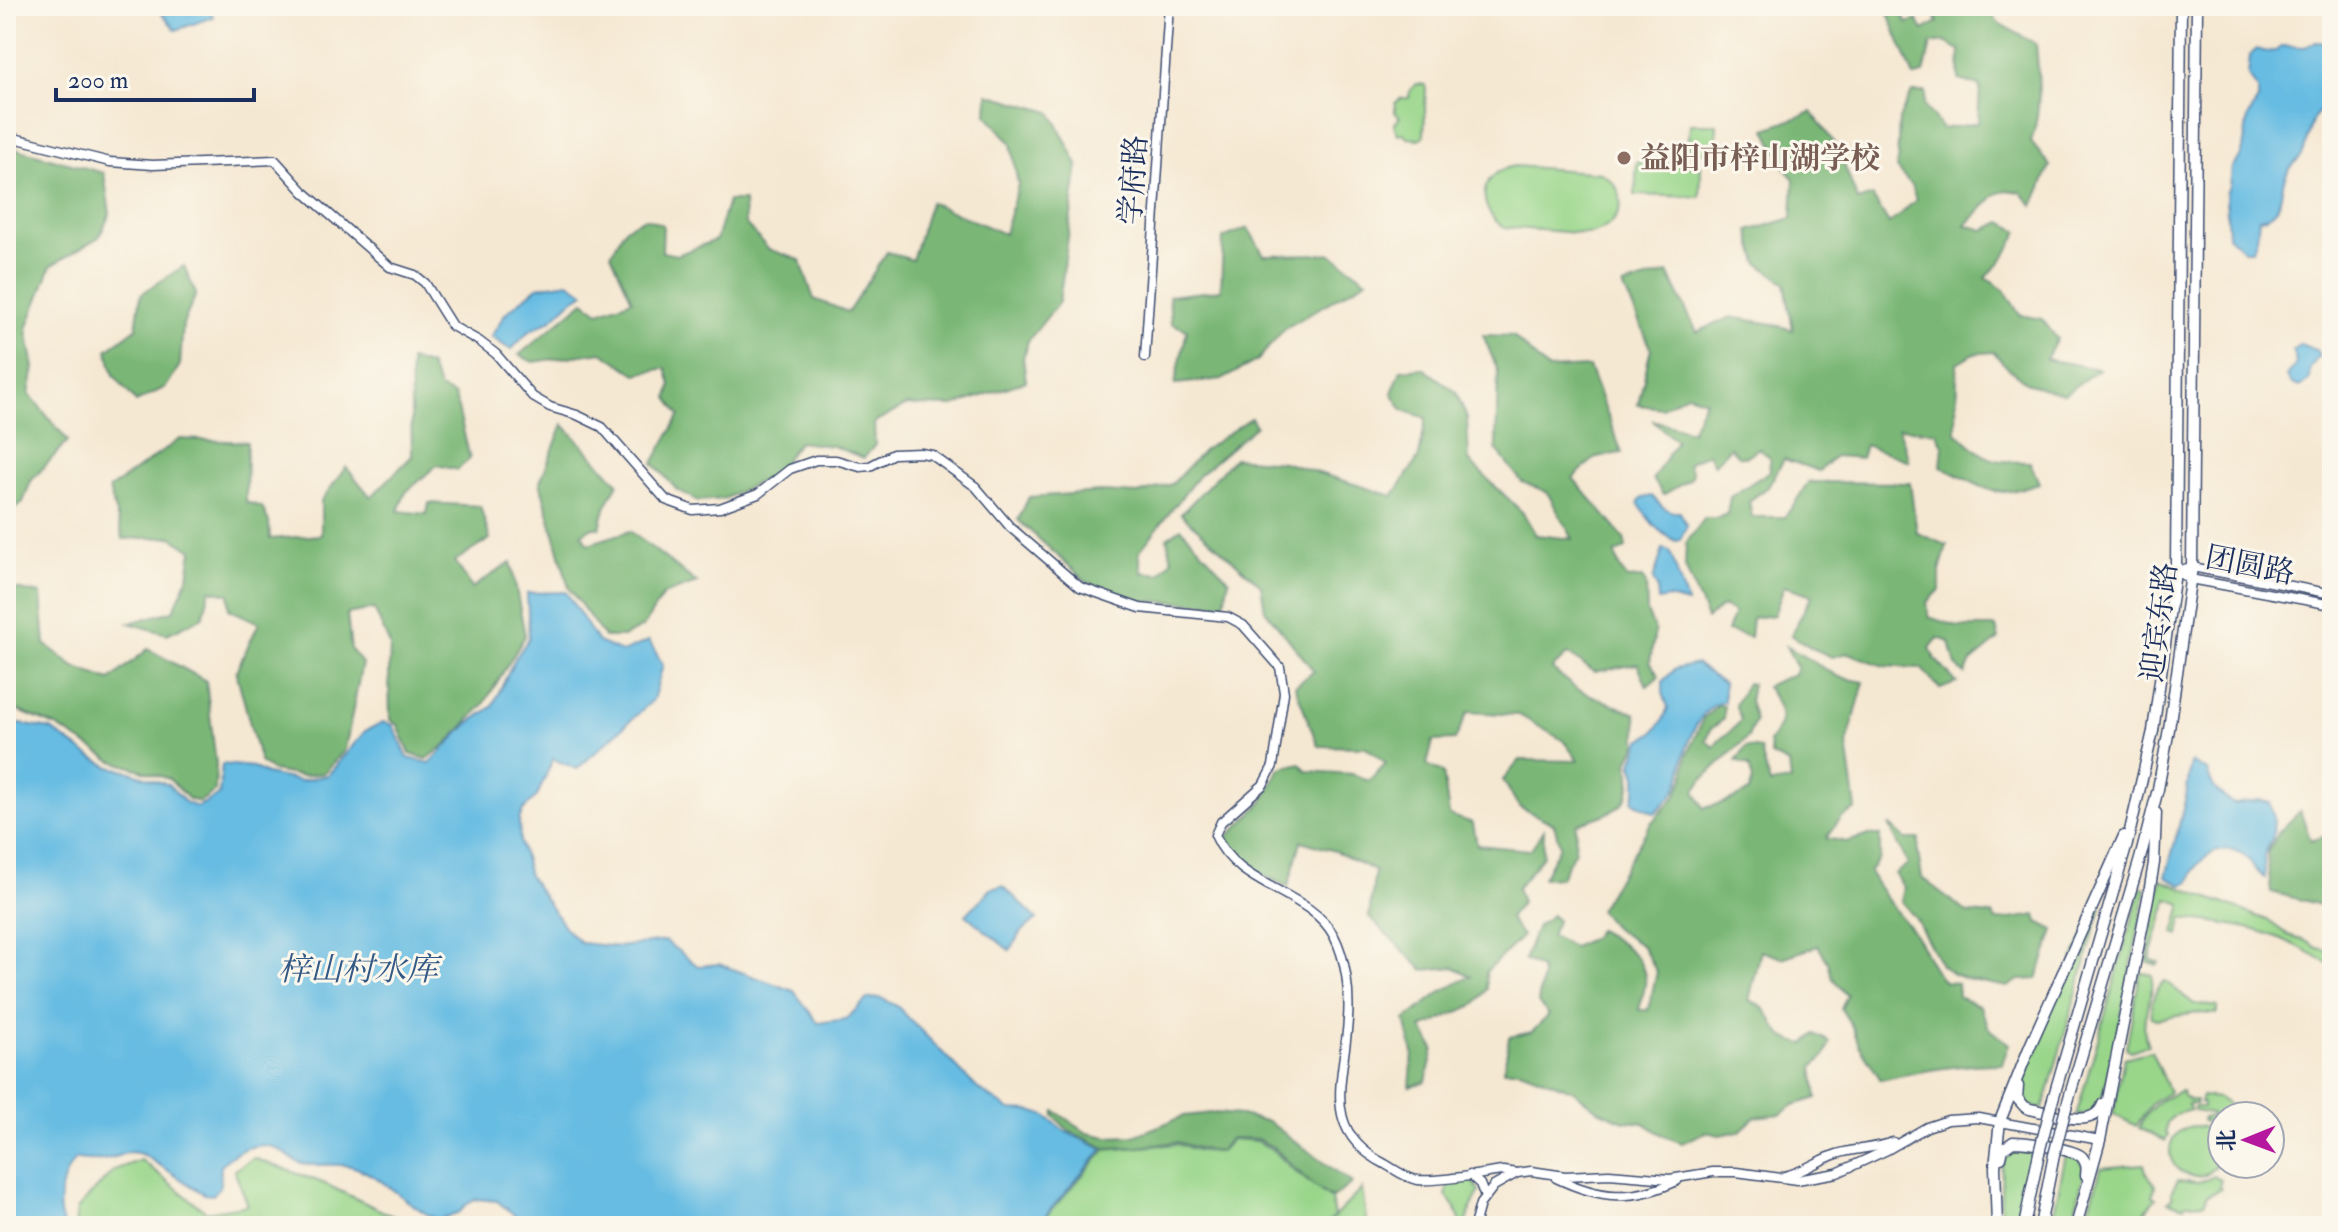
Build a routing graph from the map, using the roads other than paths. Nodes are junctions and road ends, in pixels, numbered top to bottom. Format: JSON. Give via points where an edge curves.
{"nodes":[{"id":1,"x":1169,"y":6,"type":"edge"},
{"id":2,"x":2181,"y":6,"type":"edge"},
{"id":3,"x":2197,"y":6,"type":"edge"},
{"id":4,"x":6,"y":136,"type":"edge"},
{"id":5,"x":1145,"y":357,"type":"dead end"},
{"id":6,"x":2175,"y":571,"type":"junction"},
{"id":7,"x":2191,"y":573,"type":"junction"},
{"id":8,"x":2332,"y":594,"type":"edge"},
{"id":9,"x":2332,"y":605,"type":"edge"},
{"id":10,"x":2158,"y":789,"type":"junction"},
{"id":11,"x":2135,"y":809,"type":"junction"},
{"id":12,"x":2030,"y":1046,"type":"junction"},
{"id":13,"x":2113,"y":1073,"type":"junction"},
{"id":14,"x":2000,"y":1121,"type":"junction"},
{"id":15,"x":1912,"y":1135,"type":"junction"},
{"id":16,"x":2100,"y":1140,"type":"junction"},
{"id":17,"x":1517,"y":1173,"type":"junction"},
{"id":18,"x":1469,"y":1174,"type":"junction"},
{"id":19,"x":1548,"y":1174,"type":"junction"},
{"id":20,"x":1687,"y":1176,"type":"junction"},
{"id":21,"x":1772,"y":1178,"type":"junction"},
{"id":22,"x":1485,"y":1197,"type":"junction"},
{"id":23,"x":1996,"y":1202,"type":"junction"},
{"id":24,"x":2077,"y":1223,"type":"edge"},
{"id":25,"x":1474,"y":1226,"type":"edge"},
{"id":26,"x":1997,"y":1226,"type":"edge"},
{"id":27,"x":2024,"y":1226,"type":"edge"},
{"id":28,"x":2040,"y":1226,"type":"edge"}],
"edges":[{"from":1,"to":5,"type":"street","name":"学府路"},
{"from":2,"to":6,"type":"highway","name":"迎宾东路"},
{"from":3,"to":7,"type":"highway","name":"迎宾东路"},
{"from":4,"to":18,"type":"street","via":[[110,162],[275,160],[390,267],[425,283],[452,326],[496,354],[533,397],[602,427],[666,500],[693,510],[720,508],[758,494],[790,469],[816,460],[860,467],[893,454],[932,455],[976,487],[1010,527],[1080,587],[1140,608],[1228,617],[1243,625],[1280,667],[1284,693],[1273,766],[1263,785],[1221,822],[1215,835],[1221,848],[1254,879],[1309,908],[1333,934],[1343,962],[1348,1011],[1338,1094],[1353,1140],[1374,1159],[1415,1180]]},
{"from":6,"to":7,"type":"street","name":"团圆路"},
{"from":6,"to":11,"type":"highway","name":"迎宾东路","via":[[2153,731]]},
{"from":7,"to":8,"type":"street","name":"团圆路"},
{"from":7,"to":9,"type":"street","name":"团圆路"},
{"from":7,"to":10,"type":"highway","name":"迎宾东路"},
{"from":10,"to":13,"type":"highway","via":[[2154,863]]},
{"from":10,"to":28,"type":"highway","name":"迎宾东路","bridge":true,"via":[[2066,1108]]},
{"from":11,"to":12,"type":"highway"},
{"from":11,"to":27,"type":"highway","name":"迎宾东路","bridge":true,"via":[[2051,1106]]},
{"from":12,"to":13,"type":"highway","via":[[2016,1093],[2025,1107],[2092,1118],[2101,1111]]},
{"from":12,"to":14,"type":"highway"},
{"from":13,"to":16,"type":"highway"},
{"from":14,"to":15,"type":"street","via":[[1948,1120]]},
{"from":14,"to":16,"type":"street"},
{"from":14,"to":23,"type":"highway"},
{"from":15,"to":21,"type":"street","via":[[1872,1149],[1841,1152],[1799,1173]]},
{"from":15,"to":21,"type":"street","via":[[1837,1173]]},
{"from":16,"to":24,"type":"highway"},
{"from":17,"to":18,"type":"street"},
{"from":17,"to":19,"type":"street"},
{"from":17,"to":22,"type":"street"},
{"from":18,"to":22,"type":"street"},
{"from":19,"to":20,"type":"street"},
{"from":19,"to":20,"type":"street","via":[[1607,1196],[1638,1194]]},
{"from":20,"to":21,"type":"street","via":[[1736,1172]]},
{"from":22,"to":25,"type":"street"},
{"from":23,"to":24,"type":"highway","via":[[2001,1155],[2008,1144],[2074,1153],[2087,1165]]},
{"from":23,"to":26,"type":"highway"}]}
